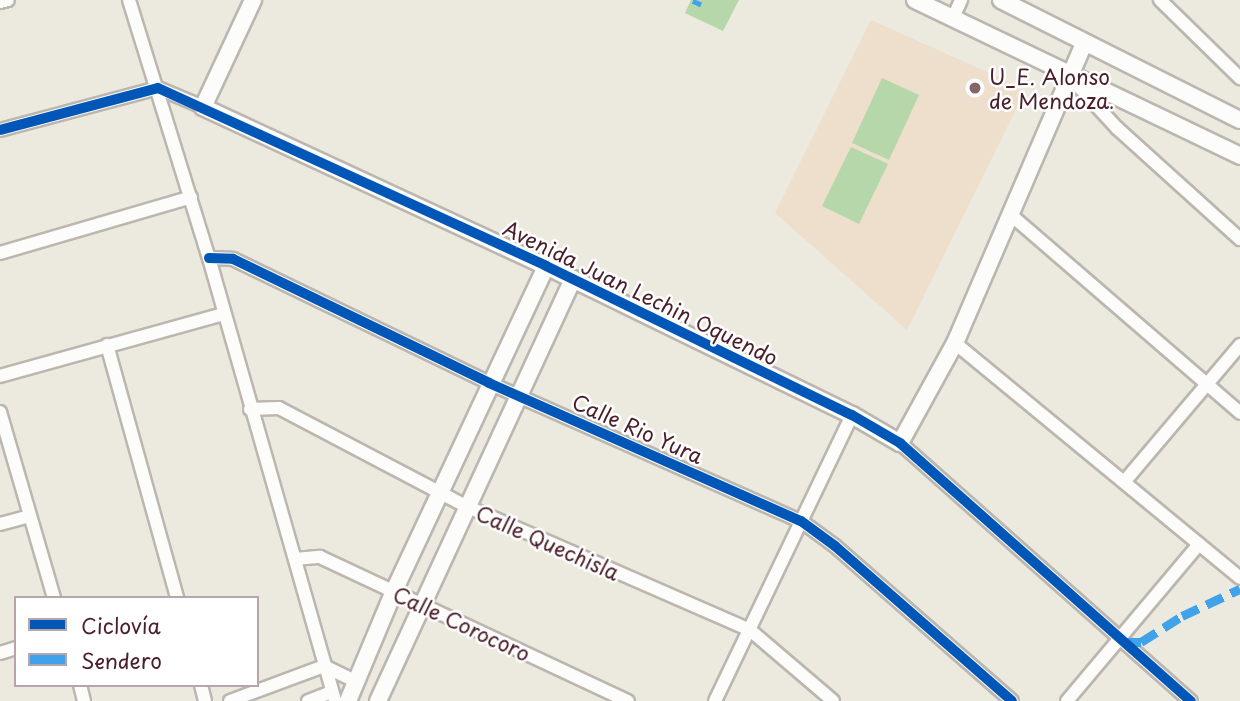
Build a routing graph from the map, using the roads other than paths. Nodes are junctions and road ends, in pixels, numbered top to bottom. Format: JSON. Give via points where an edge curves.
{"nodes":[{"id":1,"x":8,"y":0,"type":"edge"},
{"id":2,"x":130,"y":0,"type":"edge"},
{"id":3,"x":253,"y":0,"type":"edge"},
{"id":4,"x":915,"y":0,"type":"edge"},
{"id":5,"x":961,"y":0,"type":"edge"},
{"id":6,"x":1001,"y":0,"type":"edge"},
{"id":7,"x":1160,"y":0,"type":"edge"},
{"id":8,"x":0,"y":2,"type":"edge"},
{"id":9,"x":953,"y":18,"type":"junction"},
{"id":10,"x":1084,"y":43,"type":"junction"},
{"id":11,"x":1071,"y":77,"type":"junction"},
{"id":12,"x":1240,"y":78,"type":"edge"},
{"id":13,"x":158,"y":88,"type":"junction"},
{"id":14,"x":203,"y":107,"type":"junction"},
{"id":15,"x":1240,"y":120,"type":"edge"},
{"id":16,"x":0,"y":130,"type":"edge"},
{"id":17,"x":1240,"y":156,"type":"edge"},
{"id":18,"x":191,"y":197,"type":"junction"},
{"id":19,"x":1010,"y":215,"type":"junction"},
{"id":20,"x":1240,"y":239,"type":"edge"},
{"id":21,"x":0,"y":253,"type":"edge"},
{"id":22,"x":209,"y":258,"type":"junction"},
{"id":23,"x":546,"y":266,"type":"junction"},
{"id":24,"x":573,"y":279,"type":"junction"},
{"id":25,"x":224,"y":314,"type":"junction"},
{"id":26,"x":955,"y":343,"type":"junction"},
{"id":27,"x":107,"y":345,"type":"junction"},
{"id":28,"x":1240,"y":345,"type":"edge"},
{"id":29,"x":0,"y":376,"type":"edge"},
{"id":30,"x":489,"y":383,"type":"junction"},
{"id":31,"x":1206,"y":383,"type":"junction"},
{"id":32,"x":516,"y":395,"type":"junction"},
{"id":33,"x":250,"y":410,"type":"junction"},
{"id":34,"x":0,"y":412,"type":"edge"},
{"id":35,"x":1240,"y":413,"type":"edge"},
{"id":36,"x":852,"y":415,"type":"junction"},
{"id":37,"x":900,"y":443,"type":"junction"},
{"id":38,"x":1124,"y":482,"type":"junction"},
{"id":39,"x":439,"y":493,"type":"junction"},
{"id":40,"x":466,"y":506,"type":"junction"},
{"id":41,"x":30,"y":516,"type":"junction"},
{"id":42,"x":801,"y":521,"type":"junction"},
{"id":43,"x":0,"y":524,"type":"edge"},
{"id":44,"x":1199,"y":544,"type":"junction"},
{"id":45,"x":295,"y":559,"type":"junction"},
{"id":46,"x":1240,"y":578,"type":"edge"},
{"id":47,"x":394,"y":591,"type":"junction"},
{"id":48,"x":53,"y":596,"type":"edge"},
{"id":49,"x":176,"y":596,"type":"edge"},
{"id":50,"x":423,"y":606,"type":"junction"},
{"id":51,"x":750,"y":630,"type":"junction"},
{"id":52,"x":1121,"y":641,"type":"junction"},
{"id":53,"x":324,"y":666,"type":"junction"},
{"id":54,"x":357,"y":682,"type":"junction"},
{"id":55,"x":333,"y":697,"type":"edge"},
{"id":56,"x":230,"y":701,"type":"edge"},
{"id":57,"x":308,"y":701,"type":"edge"},
{"id":58,"x":348,"y":701,"type":"edge"},
{"id":59,"x":378,"y":701,"type":"edge"},
{"id":60,"x":628,"y":701,"type":"edge"},
{"id":61,"x":715,"y":701,"type":"edge"},
{"id":62,"x":833,"y":701,"type":"edge"},
{"id":63,"x":1012,"y":701,"type":"edge"},
{"id":64,"x":1067,"y":701,"type":"edge"},
{"id":65,"x":1191,"y":701,"type":"edge"}],
"edges":[{"from":1,"to":8,"type":"street"},
{"from":2,"to":13,"type":"street"},
{"from":3,"to":14,"type":"street"},
{"from":4,"to":9,"type":"street"},
{"from":5,"to":9,"type":"street"},
{"from":6,"to":10,"type":"street"},
{"from":7,"to":12,"type":"street"},
{"from":9,"to":11,"type":"street"},
{"from":10,"to":11,"type":"street"},
{"from":10,"to":15,"type":"street"},
{"from":11,"to":17,"type":"street"},
{"from":11,"to":19,"type":"street"},
{"from":11,"to":20,"type":"street","via":[[1117,128]]},
{"from":13,"to":14,"type":"street","name":"Avenida Juan Lechin Oquendo"},
{"from":13,"to":16,"type":"street"},
{"from":13,"to":18,"type":"street"},
{"from":14,"to":23,"type":"street","name":"Avenida Juan Lechin Oquendo"},
{"from":18,"to":21,"type":"street"},
{"from":18,"to":22,"type":"street"},
{"from":19,"to":26,"type":"street"},
{"from":19,"to":31,"type":"street"},
{"from":22,"to":25,"type":"street"},
{"from":22,"to":30,"type":"street","name":"Calle Rio Yura","via":[[233,259]]},
{"from":23,"to":24,"type":"street","name":"Avenida Juan Lechin Oquendo"},
{"from":23,"to":30,"type":"street"},
{"from":24,"to":32,"type":"street"},
{"from":24,"to":36,"type":"street","name":"Avenida Juan Lechin Oquendo"},
{"from":25,"to":27,"type":"street"},
{"from":25,"to":33,"type":"street"},
{"from":26,"to":37,"type":"street"},
{"from":26,"to":38,"type":"street"},
{"from":27,"to":29,"type":"street"},
{"from":27,"to":49,"type":"street"},
{"from":28,"to":31,"type":"street"},
{"from":30,"to":32,"type":"street","name":"Calle Rio Yura"},
{"from":30,"to":39,"type":"street"},
{"from":31,"to":35,"type":"street"},
{"from":31,"to":38,"type":"street"},
{"from":32,"to":40,"type":"street"},
{"from":32,"to":42,"type":"street","name":"Calle Rio Yura"},
{"from":33,"to":39,"type":"street","name":"Calle Quechisla","via":[[279,408]]},
{"from":33,"to":45,"type":"street"},
{"from":34,"to":41,"type":"street"},
{"from":36,"to":37,"type":"street","name":"Avenida Juan Lechin Oquendo"},
{"from":36,"to":42,"type":"street"},
{"from":37,"to":52,"type":"street","name":"Avenida Juan Lechin Oquendo"},
{"from":38,"to":44,"type":"street"},
{"from":39,"to":40,"type":"street","name":"Calle Quechisla"},
{"from":39,"to":47,"type":"street"},
{"from":40,"to":50,"type":"street"},
{"from":40,"to":51,"type":"street","name":"Calle Quechisla"},
{"from":41,"to":43,"type":"street"},
{"from":41,"to":48,"type":"street"},
{"from":42,"to":51,"type":"street"},
{"from":42,"to":63,"type":"street","name":"Calle Rio Yura"},
{"from":44,"to":46,"type":"street"},
{"from":44,"to":52,"type":"street"},
{"from":45,"to":47,"type":"street","name":"Calle Corocoro","via":[[320,557]]},
{"from":45,"to":53,"type":"street"},
{"from":47,"to":50,"type":"street","name":"Calle Corocoro"},
{"from":47,"to":54,"type":"street"},
{"from":50,"to":59,"type":"street"},
{"from":50,"to":60,"type":"street","name":"Calle Corocoro"},
{"from":51,"to":61,"type":"street"},
{"from":51,"to":62,"type":"street","name":"Calle Quechisla"},
{"from":52,"to":64,"type":"street"},
{"from":52,"to":65,"type":"street","name":"Avenida Juan Lechin Oquendo"},
{"from":53,"to":54,"type":"street"},
{"from":53,"to":55,"type":"street"},
{"from":53,"to":56,"type":"street"},
{"from":54,"to":58,"type":"street"},
{"from":55,"to":57,"type":"street"}]}
